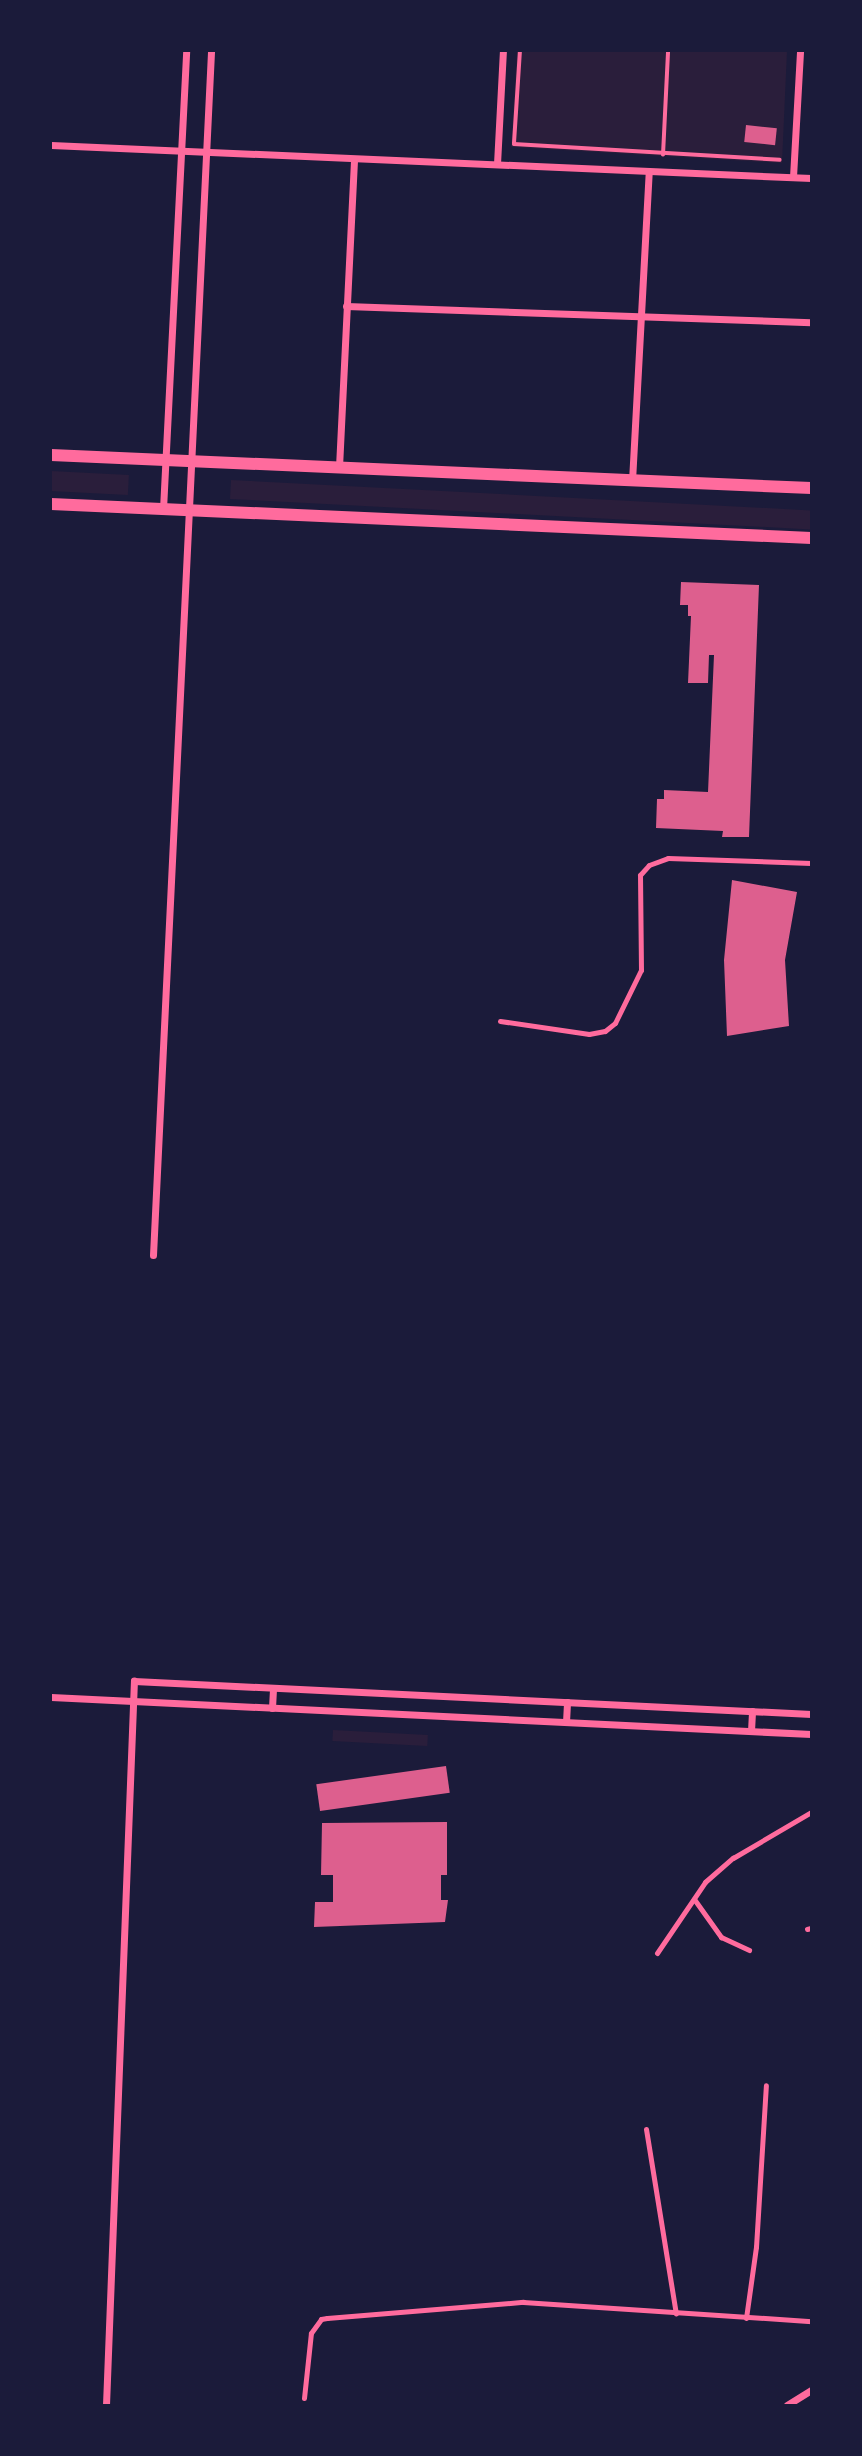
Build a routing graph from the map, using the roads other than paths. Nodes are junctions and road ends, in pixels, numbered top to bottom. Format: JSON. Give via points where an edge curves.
{"nodes":[{"id":1,"x":186,"y":51,"type":"edge"},
{"id":2,"x":211,"y":51,"type":"edge"},
{"id":3,"x":503,"y":51,"type":"edge"},
{"id":4,"x":800,"y":51,"type":"edge"},
{"id":5,"x":51,"y":145,"type":"edge"},
{"id":6,"x":182,"y":150,"type":"junction"},
{"id":7,"x":207,"y":151,"type":"junction"},
{"id":8,"x":354,"y":159,"type":"junction"},
{"id":9,"x":497,"y":164,"type":"junction"},
{"id":10,"x":649,"y":171,"type":"junction"},
{"id":11,"x":793,"y":177,"type":"junction"},
{"id":12,"x":811,"y":178,"type":"edge"},
{"id":13,"x":346,"y":306,"type":"junction"},
{"id":14,"x":641,"y":314,"type":"junction"},
{"id":15,"x":811,"y":322,"type":"edge"},
{"id":16,"x":51,"y":455,"type":"edge"},
{"id":17,"x":166,"y":460,"type":"junction"},
{"id":18,"x":191,"y":461,"type":"junction"},
{"id":19,"x":339,"y":467,"type":"junction"},
{"id":20,"x":632,"y":481,"type":"junction"},
{"id":21,"x":811,"y":488,"type":"edge"},
{"id":22,"x":51,"y":504,"type":"edge"},
{"id":23,"x":163,"y":509,"type":"junction"},
{"id":24,"x":189,"y":510,"type":"junction"},
{"id":25,"x":811,"y":538,"type":"edge"},
{"id":26,"x":811,"y":863,"type":"edge"},
{"id":27,"x":500,"y":1021,"type":"dead end"},
{"id":28,"x":153,"y":1255,"type":"dead end"},
{"id":29,"x":274,"y":1688,"type":"junction"},
{"id":30,"x":51,"y":1697,"type":"edge"},
{"id":31,"x":132,"y":1702,"type":"junction"},
{"id":32,"x":568,"y":1702,"type":"junction"},
{"id":33,"x":272,"y":1708,"type":"junction"},
{"id":34,"x":752,"y":1711,"type":"junction"},
{"id":35,"x":811,"y":1714,"type":"edge"},
{"id":36,"x":566,"y":1722,"type":"junction"},
{"id":37,"x":751,"y":1731,"type":"junction"},
{"id":38,"x":811,"y":1734,"type":"edge"},
{"id":39,"x":811,"y":1812,"type":"edge"},
{"id":40,"x":694,"y":1899,"type":"junction"},
{"id":41,"x":749,"y":1950,"type":"dead end"},
{"id":42,"x":657,"y":1953,"type":"dead end"},
{"id":43,"x":766,"y":2085,"type":"dead end"},
{"id":44,"x":646,"y":2129,"type":"dead end"},
{"id":45,"x":676,"y":2314,"type":"junction"},
{"id":46,"x":746,"y":2318,"type":"junction"},
{"id":47,"x":811,"y":2321,"type":"edge"},
{"id":48,"x":811,"y":2390,"type":"edge"},
{"id":49,"x":304,"y":2398,"type":"dead end"},
{"id":50,"x":106,"y":2405,"type":"edge"},
{"id":51,"x":787,"y":2405,"type":"edge"}],
"edges":[{"from":1,"to":6,"type":"street"},
{"from":2,"to":7,"type":"street"},
{"from":3,"to":9,"type":"street"},
{"from":4,"to":11,"type":"street"},
{"from":5,"to":6,"type":"street"},
{"from":6,"to":7,"type":"street"},
{"from":6,"to":17,"type":"street"},
{"from":7,"to":8,"type":"street"},
{"from":7,"to":18,"type":"street"},
{"from":8,"to":9,"type":"street"},
{"from":8,"to":13,"type":"street"},
{"from":9,"to":10,"type":"street"},
{"from":10,"to":11,"type":"street"},
{"from":10,"to":14,"type":"street"},
{"from":11,"to":12,"type":"street"},
{"from":13,"to":14,"type":"street"},
{"from":13,"to":19,"type":"street"},
{"from":14,"to":15,"type":"street"},
{"from":14,"to":20,"type":"street"},
{"from":16,"to":17,"type":"street"},
{"from":17,"to":18,"type":"street"},
{"from":17,"to":23,"type":"street"},
{"from":18,"to":19,"type":"street"},
{"from":18,"to":24,"type":"street"},
{"from":19,"to":20,"type":"street"},
{"from":20,"to":21,"type":"street"},
{"from":22,"to":23,"type":"street"},
{"from":23,"to":24,"type":"street"},
{"from":24,"to":25,"type":"street"},
{"from":24,"to":28,"type":"street"},
{"from":26,"to":27,"type":"lane","via":[[668,859],[649,865],[640,876],[641,970],[615,1023],[589,1034]]},
{"from":29,"to":31,"type":"street","via":[[136,1680]]},
{"from":29,"to":32,"type":"street"},
{"from":29,"to":33,"type":"street"},
{"from":30,"to":31,"type":"street"},
{"from":31,"to":33,"type":"street"},
{"from":31,"to":50,"type":"street"},
{"from":32,"to":34,"type":"street"},
{"from":32,"to":36,"type":"street"},
{"from":33,"to":36,"type":"street"},
{"from":34,"to":35,"type":"street"},
{"from":34,"to":37,"type":"street"},
{"from":36,"to":37,"type":"street"},
{"from":37,"to":38,"type":"street"},
{"from":39,"to":40,"type":"lane","via":[[733,1858],[705,1882]]},
{"from":40,"to":41,"type":"lane","via":[[722,1937]]},
{"from":40,"to":42,"type":"lane"},
{"from":43,"to":46,"type":"lane","via":[[756,2247]]},
{"from":44,"to":45,"type":"lane"},
{"from":45,"to":46,"type":"lane"},
{"from":45,"to":49,"type":"lane","via":[[523,2302],[321,2319],[311,2333]]},
{"from":46,"to":47,"type":"lane"},
{"from":48,"to":51,"type":"street"}]}
